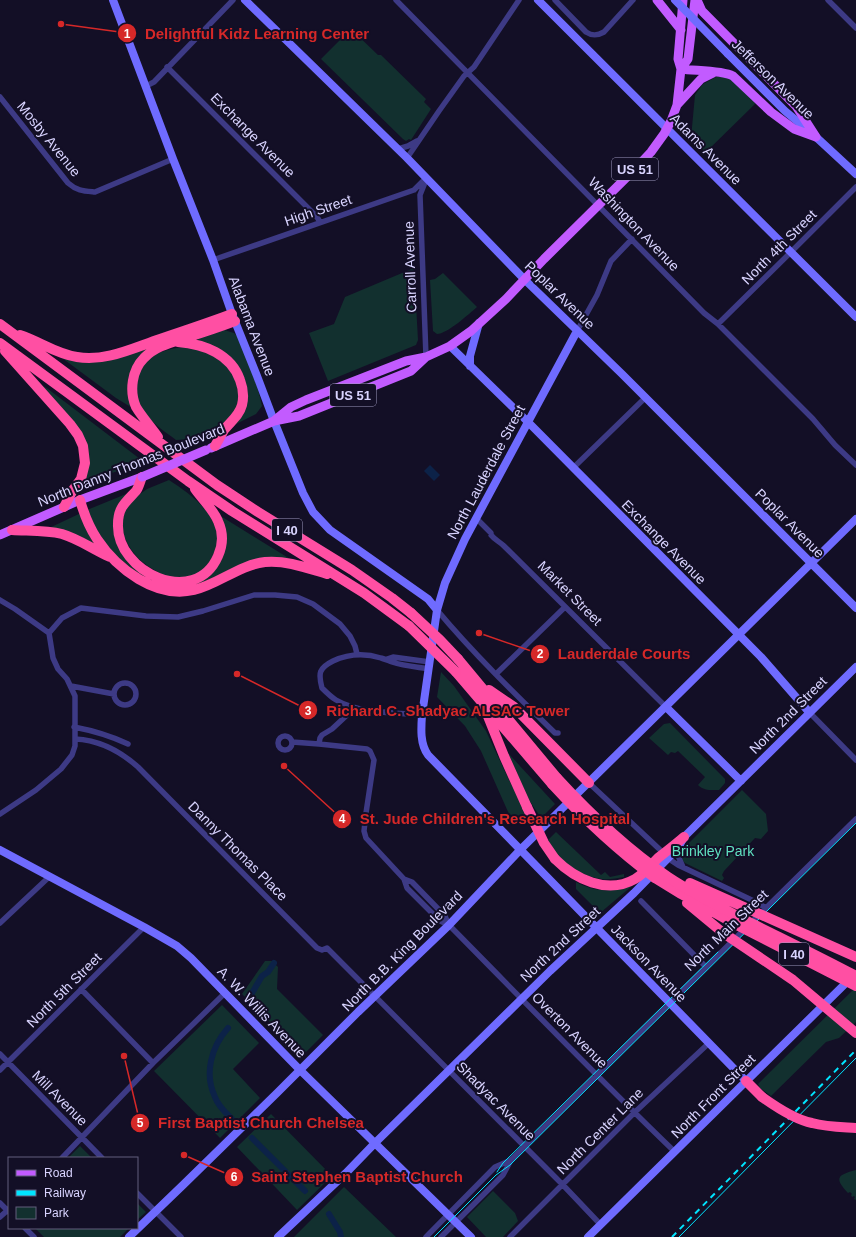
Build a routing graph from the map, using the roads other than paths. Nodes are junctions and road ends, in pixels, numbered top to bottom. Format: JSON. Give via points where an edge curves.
{"nodes":[{"id":1,"x":113,"y":0,"type":"edge"},
{"id":2,"x":233,"y":0,"type":"edge"},
{"id":3,"x":245,"y":0,"type":"edge"},
{"id":4,"x":396,"y":0,"type":"edge"},
{"id":5,"x":519,"y":0,"type":"edge"},
{"id":6,"x":538,"y":0,"type":"edge"},
{"id":7,"x":555,"y":0,"type":"edge"},
{"id":8,"x":634,"y":0,"type":"edge"},
{"id":9,"x":657,"y":0,"type":"edge"},
{"id":10,"x":675,"y":0,"type":"edge"},
{"id":11,"x":683,"y":0,"type":"edge"},
{"id":12,"x":696,"y":0,"type":"edge"},
{"id":13,"x":828,"y":0,"type":"edge"},
{"id":14,"x":856,"y":28,"type":"edge"},
{"id":15,"x":681,"y":30,"type":"junction"},
{"id":16,"x":167,"y":67,"type":"junction"},
{"id":17,"x":681,"y":69,"type":"junction"},
{"id":18,"x":468,"y":72,"type":"junction"},
{"id":19,"x":714,"y":72,"type":"junction"},
{"id":20,"x":146,"y":86,"type":"junction"},
{"id":21,"x":0,"y":97,"type":"edge"},
{"id":22,"x":677,"y":105,"type":"junction"},
{"id":23,"x":667,"y":129,"type":"junction"},
{"id":24,"x":816,"y":137,"type":"junction"},
{"id":25,"x":419,"y":140,"type":"junction"},
{"id":26,"x":398,"y":149,"type":"junction"},
{"id":27,"x":407,"y":158,"type":"junction"},
{"id":28,"x":173,"y":159,"type":"junction"},
{"id":29,"x":856,"y":174,"type":"edge"},
{"id":30,"x":426,"y":178,"type":"junction"},
{"id":31,"x":856,"y":187,"type":"edge"},
{"id":32,"x":599,"y":205,"type":"junction"},
{"id":33,"x":320,"y":222,"type":"junction"},
{"id":34,"x":632,"y":239,"type":"junction"},
{"id":35,"x":791,"y":252,"type":"junction"},
{"id":36,"x":213,"y":260,"type":"junction"},
{"id":37,"x":525,"y":280,"type":"junction"},
{"id":38,"x":856,"y":317,"type":"edge"},
{"id":39,"x":234,"y":318,"type":"junction"},
{"id":40,"x":479,"y":323,"type":"junction"},
{"id":41,"x":0,"y":324,"type":"edge"},
{"id":42,"x":718,"y":324,"type":"junction"},
{"id":43,"x":9,"y":331,"type":"junction"},
{"id":44,"x":577,"y":331,"type":"junction"},
{"id":45,"x":174,"y":342,"type":"junction"},
{"id":46,"x":0,"y":344,"type":"edge"},
{"id":47,"x":450,"y":346,"type":"junction"},
{"id":48,"x":426,"y":357,"type":"junction"},
{"id":49,"x":470,"y":366,"type":"junction"},
{"id":50,"x":646,"y":397,"type":"junction"},
{"id":51,"x":274,"y":421,"type":"junction"},
{"id":52,"x":528,"y":422,"type":"junction"},
{"id":53,"x":164,"y":446,"type":"junction"},
{"id":54,"x":210,"y":448,"type":"junction"},
{"id":55,"x":856,"y":465,"type":"edge"},
{"id":56,"x":573,"y":468,"type":"junction"},
{"id":57,"x":142,"y":477,"type":"junction"},
{"id":58,"x":188,"y":481,"type":"junction"},
{"id":59,"x":80,"y":500,"type":"junction"},
{"id":60,"x":64,"y":507,"type":"junction"},
{"id":61,"x":476,"y":518,"type":"junction"},
{"id":62,"x":856,"y":519,"type":"edge"},
{"id":63,"x":12,"y":530,"type":"junction"},
{"id":64,"x":0,"y":535,"type":"edge"},
{"id":65,"x":113,"y":559,"type":"junction"},
{"id":66,"x":811,"y":563,"type":"junction"},
{"id":67,"x":342,"y":579,"type":"junction"},
{"id":68,"x":0,"y":600,"type":"edge"},
{"id":69,"x":565,"y":607,"type":"junction"},
{"id":70,"x":856,"y":608,"type":"edge"},
{"id":71,"x":437,"y":610,"type":"junction"},
{"id":72,"x":49,"y":633,"type":"junction"},
{"id":73,"x":739,"y":635,"type":"junction"},
{"id":74,"x":357,"y":654,"type":"junction"},
{"id":75,"x":429,"y":665,"type":"junction"},
{"id":76,"x":856,"y":667,"type":"edge"},
{"id":77,"x":496,"y":674,"type":"junction"},
{"id":78,"x":479,"y":683,"type":"junction"},
{"id":79,"x":71,"y":686,"type":"junction"},
{"id":80,"x":114,"y":694,"type":"dead end"},
{"id":81,"x":482,"y":702,"type":"junction"},
{"id":82,"x":351,"y":706,"type":"junction"},
{"id":83,"x":666,"y":707,"type":"junction"},
{"id":84,"x":809,"y":712,"type":"junction"},
{"id":85,"x":422,"y":715,"type":"junction"},
{"id":86,"x":74,"y":727,"type":"junction"},
{"id":87,"x":558,"y":732,"type":"dead end"},
{"id":88,"x":75,"y":739,"type":"junction"},
{"id":89,"x":422,"y":739,"type":"joint"},
{"id":90,"x":292,"y":742,"type":"dead end"},
{"id":91,"x":128,"y":744,"type":"dead end"},
{"id":92,"x":319,"y":744,"type":"junction"},
{"id":93,"x":856,"y":760,"type":"edge"},
{"id":94,"x":555,"y":781,"type":"junction"},
{"id":95,"x":741,"y":781,"type":"junction"},
{"id":96,"x":589,"y":783,"type":"junction"},
{"id":97,"x":0,"y":814,"type":"edge"},
{"id":98,"x":856,"y":819,"type":"edge"},
{"id":99,"x":684,"y":837,"type":"junction"},
{"id":100,"x":678,"y":848,"type":"junction"},
{"id":101,"x":521,"y":849,"type":"junction"},
{"id":102,"x":0,"y":850,"type":"edge"},
{"id":103,"x":666,"y":856,"type":"junction"},
{"id":104,"x":654,"y":867,"type":"junction"},
{"id":105,"x":683,"y":867,"type":"junction"},
{"id":106,"x":50,"y":877,"type":"junction"},
{"id":107,"x":655,"y":878,"type":"junction"},
{"id":108,"x":641,"y":901,"type":"dead end"},
{"id":109,"x":766,"y":908,"type":"junction"},
{"id":110,"x":0,"y":923,"type":"edge"},
{"id":111,"x":449,"y":925,"type":"junction"},
{"id":112,"x":144,"y":927,"type":"junction"},
{"id":113,"x":596,"y":928,"type":"junction"},
{"id":114,"x":856,"y":957,"type":"edge"},
{"id":115,"x":706,"y":967,"type":"junction"},
{"id":116,"x":856,"y":974,"type":"edge"},
{"id":117,"x":856,"y":986,"type":"edge"},
{"id":118,"x":81,"y":990,"type":"junction"},
{"id":119,"x":225,"y":993,"type":"junction"},
{"id":120,"x":374,"y":996,"type":"junction"},
{"id":121,"x":522,"y":999,"type":"junction"},
{"id":122,"x":670,"y":1003,"type":"junction"},
{"id":123,"x":856,"y":1033,"type":"edge"},
{"id":124,"x":709,"y":1043,"type":"junction"},
{"id":125,"x":0,"y":1054,"type":"edge"},
{"id":126,"x":8,"y":1062,"type":"junction"},
{"id":127,"x":153,"y":1063,"type":"junction"},
{"id":128,"x":0,"y":1070,"type":"edge"},
{"id":129,"x":300,"y":1070,"type":"junction"},
{"id":130,"x":449,"y":1071,"type":"junction"},
{"id":131,"x":597,"y":1075,"type":"junction"},
{"id":132,"x":746,"y":1081,"type":"junction"},
{"id":133,"x":635,"y":1112,"type":"junction"},
{"id":134,"x":856,"y":1128,"type":"edge"},
{"id":135,"x":82,"y":1138,"type":"junction"},
{"id":136,"x":375,"y":1143,"type":"junction"},
{"id":137,"x":524,"y":1147,"type":"junction"},
{"id":138,"x":675,"y":1152,"type":"junction"},
{"id":139,"x":63,"y":1157,"type":"edge"},
{"id":140,"x":101,"y":1157,"type":"edge"},
{"id":141,"x":511,"y":1160,"type":"junction"},
{"id":142,"x":563,"y":1185,"type":"junction"},
{"id":143,"x":138,"y":1193,"type":"edge"},
{"id":144,"x":0,"y":1203,"type":"edge"},
{"id":145,"x":8,"y":1210,"type":"edge"},
{"id":146,"x":156,"y":1211,"type":"junction"},
{"id":147,"x":448,"y":1215,"type":"junction"},
{"id":148,"x":0,"y":1217,"type":"edge"},
{"id":149,"x":456,"y":1223,"type":"junction"},
{"id":150,"x":600,"y":1224,"type":"junction"},
{"id":151,"x":138,"y":1228,"type":"edge"},
{"id":152,"x":26,"y":1229,"type":"edge"},
{"id":153,"x":137,"y":1229,"type":"edge"},
{"id":154,"x":34,"y":1237,"type":"edge"},
{"id":155,"x":128,"y":1237,"type":"edge"},
{"id":156,"x":181,"y":1237,"type":"edge"},
{"id":157,"x":278,"y":1237,"type":"edge"},
{"id":158,"x":426,"y":1237,"type":"edge"},
{"id":159,"x":441,"y":1237,"type":"edge"},
{"id":160,"x":471,"y":1237,"type":"edge"},
{"id":161,"x":510,"y":1237,"type":"edge"},
{"id":162,"x":588,"y":1237,"type":"edge"}],
"edges":[{"from":1,"to":20,"type":"street","name":"Alabama Avenue"},
{"from":2,"to":16,"type":"street"},
{"from":3,"to":26,"type":"street","name":"Poplar Avenue"},
{"from":4,"to":18,"type":"street","name":"Washington Avenue"},
{"from":5,"to":18,"type":"street","via":[[474,67]]},
{"from":6,"to":23,"type":"street","name":"Adams Avenue"},
{"from":7,"to":8,"type":"street","via":[[586,32],[595,35],[600,34]]},
{"from":9,"to":15,"type":"main road"},
{"from":10,"to":24,"type":"street","name":"Jefferson Avenue","bridge":true,"via":[[785,111]]},
{"from":11,"to":15,"type":"main road","name":"North Danny Thomas Boulevard","number":"US 51"},
{"from":12,"to":17,"type":"main road","name":"North Danny Thomas Boulevard","number":"US 51","via":[[688,59]]},
{"from":12,"to":24,"type":"main road","via":[[702,11],[796,106]]},
{"from":13,"to":14,"type":"street"},
{"from":15,"to":17,"type":"main road","name":"North Danny Thomas Boulevard","number":"US 51","via":[[678,58]]},
{"from":16,"to":20,"type":"street","via":[[154,82]]},
{"from":16,"to":33,"type":"street","name":"Exchange Avenue"},
{"from":17,"to":19,"type":"main road"},
{"from":17,"to":22,"type":"main road","name":"North Danny Thomas Boulevard","number":"US 51"},
{"from":18,"to":25,"type":"street"},
{"from":18,"to":32,"type":"street","name":"Washington Avenue"},
{"from":19,"to":22,"type":"main road","via":[[701,79]]},
{"from":19,"to":24,"type":"main road","via":[[733,76],[771,112],[794,129]]},
{"from":20,"to":28,"type":"street","name":"Alabama Avenue"},
{"from":21,"to":28,"type":"street","name":"Mosby Avenue","via":[[75,189],[95,192]]},
{"from":22,"to":23,"type":"main road","name":"North Danny Thomas Boulevard","number":"US 51"},
{"from":23,"to":32,"type":"main road","name":"North Danny Thomas Boulevard","number":"US 51","via":[[651,152]]},
{"from":23,"to":35,"type":"street","name":"Adams Avenue"},
{"from":24,"to":29,"type":"street","name":"Jefferson Avenue"},
{"from":25,"to":26,"type":"street"},
{"from":25,"to":27,"type":"street"},
{"from":26,"to":27,"type":"street","name":"Poplar Avenue"},
{"from":27,"to":30,"type":"street","name":"Poplar Avenue"},
{"from":28,"to":36,"type":"street","name":"Alabama Avenue"},
{"from":30,"to":33,"type":"street","name":"High Street","via":[[414,190]]},
{"from":30,"to":37,"type":"street","name":"Poplar Avenue"},
{"from":30,"to":48,"type":"street","name":"Carroll Avenue","via":[[420,195]]},
{"from":31,"to":35,"type":"street","name":"North 4th Street"},
{"from":32,"to":34,"type":"street","name":"Washington Avenue"},
{"from":32,"to":37,"type":"main road","name":"North Danny Thomas Boulevard","number":"US 51"},
{"from":33,"to":36,"type":"street","name":"High Street"},
{"from":34,"to":42,"type":"street","name":"Washington Avenue","via":[[704,313]]},
{"from":34,"to":44,"type":"street","name":"North Lauderdale Street","via":[[611,261],[597,295]]},
{"from":35,"to":38,"type":"street","name":"Adams Avenue"},
{"from":35,"to":42,"type":"street","name":"North 4th Street"},
{"from":36,"to":39,"type":"street","name":"Alabama Avenue"},
{"from":37,"to":40,"type":"main road","name":"North Danny Thomas Boulevard","number":"US 51"},
{"from":37,"to":44,"type":"street","name":"Poplar Avenue"},
{"from":39,"to":43,"type":"highway","via":[[97,358],[60,353]]},
{"from":39,"to":45,"type":"highway"},
{"from":39,"to":51,"type":"street","name":"Alabama Avenue"},
{"from":40,"to":47,"type":"main road","name":"North Danny Thomas Boulevard","number":"US 51"},
{"from":40,"to":49,"type":"street","via":[[470,356]]},
{"from":41,"to":43,"type":"highway","number":"I 40"},
{"from":42,"to":55,"type":"street","name":"Washington Avenue"},
{"from":43,"to":53,"type":"highway","number":"I 40"},
{"from":44,"to":50,"type":"street","name":"Poplar Avenue"},
{"from":44,"to":52,"type":"street","name":"North Lauderdale Street"},
{"from":45,"to":53,"type":"highway","via":[[144,358],[137,368],[132,385],[136,407]]},
{"from":45,"to":54,"type":"highway","via":[[197,345],[215,352],[226,359],[237,372],[243,395],[242,405]]},
{"from":46,"to":58,"type":"highway","number":"I 40"},
{"from":46,"to":60,"type":"highway","via":[[70,424],[83,446],[86,457],[83,474]]},
{"from":47,"to":48,"type":"main road","name":"North Danny Thomas Boulevard","number":"US 51"},
{"from":47,"to":49,"type":"street","name":"Exchange Avenue"},
{"from":48,"to":51,"type":"main road","name":"North Danny Thomas Boulevard","number":"US 51","via":[[406,360],[306,400],[291,407]]},
{"from":49,"to":52,"type":"street","name":"Exchange Avenue"},
{"from":50,"to":56,"type":"street"},
{"from":50,"to":66,"type":"street","name":"Poplar Avenue"},
{"from":51,"to":54,"type":"main road","name":"North Danny Thomas Boulevard","number":"US 51"},
{"from":51,"to":71,"type":"street","name":"Alabama Avenue","via":[[303,493],[320,521],[428,599]]},
{"from":52,"to":56,"type":"street","name":"Exchange Avenue"},
{"from":52,"to":61,"type":"street","name":"North Lauderdale Street"},
{"from":53,"to":78,"type":"highway","number":"I 40","bridge":true,"via":[[238,499],[373,584],[440,640]]},
{"from":54,"to":57,"type":"main road","name":"North Danny Thomas Boulevard","number":"US 51","bridge":true},
{"from":56,"to":73,"type":"street","name":"Exchange Avenue"},
{"from":57,"to":58,"type":"highway","via":[[137,490],[126,500],[120,512],[119,536],[127,552],[138,564],[157,577],[172,582],[186,582],[204,574],[214,564],[220,552],[220,529],[215,516]]},
{"from":57,"to":59,"type":"main road","name":"North Danny Thomas Boulevard","number":"US 51"},
{"from":58,"to":67,"type":"highway","number":"I 40"},
{"from":59,"to":60,"type":"main road","name":"North Danny Thomas Boulevard","number":"US 51"},
{"from":59,"to":65,"type":"highway","via":[[84,516],[92,531]]},
{"from":60,"to":63,"type":"main road","name":"North Danny Thomas Boulevard","number":"US 51"},
{"from":61,"to":69,"type":"street","name":"Market Street"},
{"from":61,"to":71,"type":"street","name":"North Lauderdale Street","via":[[450,571]]},
{"from":62,"to":66,"type":"street","name":"North B.B. King Boulevard"},
{"from":63,"to":64,"type":"main road","name":"North Danny Thomas Boulevard","number":"US 51"},
{"from":63,"to":65,"type":"highway","via":[[62,534]]},
{"from":65,"to":67,"type":"highway","via":[[145,582],[176,592],[195,590],[244,568],[265,562],[294,564]]},
{"from":66,"to":70,"type":"street","name":"Poplar Avenue"},
{"from":66,"to":73,"type":"street","name":"North B.B. King Boulevard"},
{"from":67,"to":81,"type":"highway","number":"I 40","bridge":true,"via":[[408,626],[456,672]]},
{"from":68,"to":72,"type":"street"},
{"from":69,"to":77,"type":"street"},
{"from":69,"to":83,"type":"street","name":"Market Street"},
{"from":71,"to":75,"type":"street","name":"North Lauderdale Street"},
{"from":71,"to":77,"type":"street"},
{"from":72,"to":74,"type":"street","via":[[62,618],[81,608],[178,617],[254,595],[275,594],[297,597],[313,604],[336,620],[350,636]]},
{"from":72,"to":79,"type":"street","via":[[52,658]]},
{"from":73,"to":83,"type":"street","name":"North B.B. King Boulevard"},
{"from":73,"to":84,"type":"street","name":"Exchange Avenue"},
{"from":74,"to":75,"type":"street","via":[[387,659],[393,657]]},
{"from":74,"to":82,"type":"street","via":[[328,663],[322,667],[319,674],[322,688],[336,700]]},
{"from":75,"to":85,"type":"street","name":"North Lauderdale Street"},
{"from":76,"to":84,"type":"street","name":"North 2nd Street"},
{"from":77,"to":87,"type":"street","via":[[555,732]]},
{"from":78,"to":94,"type":"highway","number":"I 40"},
{"from":78,"to":96,"type":"highway","via":[[514,708]]},
{"from":79,"to":80,"type":"street"},
{"from":79,"to":86,"type":"street","via":[[75,696]]},
{"from":81,"to":94,"type":"highway","number":"I 40"},
{"from":81,"to":103,"type":"highway","bridge":true,"via":[[544,842],[555,859],[568,872],[582,880],[598,884],[621,884],[636,878]]},
{"from":82,"to":85,"type":"street"},
{"from":82,"to":92,"type":"street","via":[[346,716],[322,735]]},
{"from":83,"to":95,"type":"street","name":"Market Street"},
{"from":83,"to":96,"type":"street","name":"North B.B. King Boulevard"},
{"from":84,"to":93,"type":"street","name":"Exchange Avenue"},
{"from":84,"to":95,"type":"street","name":"North 2nd Street"},
{"from":85,"to":89,"type":"street","name":"North Lauderdale Street"},
{"from":86,"to":88,"type":"street"},
{"from":86,"to":91,"type":"street","via":[[101,732]]},
{"from":88,"to":97,"type":"street","via":[[72,755],[63,766],[36,790]]},
{"from":88,"to":120,"type":"street","name":"Danny Thomas Place","via":[[100,744],[132,761],[316,948],[327,948]]},
{"from":89,"to":101,"type":"street","name":"Jackson Avenue","via":[[428,755]]},
{"from":90,"to":92,"type":"street"},
{"from":92,"to":111,"type":"street","name":"Overton Avenue","via":[[367,749],[373,755],[364,831],[366,838],[404,879],[407,888],[440,921]]},
{"from":94,"to":104,"type":"highway","number":"I 40","bridge":true},
{"from":94,"to":107,"type":"highway","number":"I 40","bridge":true,"via":[[578,812],[605,838]]},
{"from":95,"to":99,"type":"street","name":"North 2nd Street"},
{"from":96,"to":101,"type":"street","name":"North B.B. King Boulevard"},
{"from":96,"to":103,"type":"street"},
{"from":98,"to":109,"type":"street","name":"North Main Street"},
{"from":99,"to":100,"type":"street","name":"North 2nd Street"},
{"from":99,"to":103,"type":"highway"},
{"from":100,"to":103,"type":"street","name":"North 2nd Street"},
{"from":100,"to":105,"type":"street"},
{"from":101,"to":111,"type":"street","name":"North B.B. King Boulevard"},
{"from":101,"to":113,"type":"street","name":"Jackson Avenue"},
{"from":102,"to":106,"type":"street","name":"A. W. Willis Avenue"},
{"from":103,"to":105,"type":"street"},
{"from":103,"to":113,"type":"street","name":"North 2nd Street","via":[[634,893]]},
{"from":104,"to":114,"type":"highway","bridge":true},
{"from":104,"to":116,"type":"highway","number":"I 40","bridge":true,"via":[[711,902]]},
{"from":105,"to":109,"type":"street"},
{"from":106,"to":110,"type":"street"},
{"from":106,"to":112,"type":"street","name":"A. W. Willis Avenue"},
{"from":107,"to":117,"type":"highway","number":"I 40","bridge":true,"via":[[733,923]]},
{"from":107,"to":123,"type":"highway","bridge":true,"via":[[722,932],[793,980]]},
{"from":108,"to":115,"type":"street"},
{"from":109,"to":115,"type":"street","name":"North Main Street"},
{"from":111,"to":120,"type":"street","name":"North B.B. King Boulevard"},
{"from":111,"to":121,"type":"street","name":"Overton Avenue"},
{"from":112,"to":118,"type":"street","name":"North 5th Street"},
{"from":112,"to":119,"type":"street","name":"A. W. Willis Avenue","via":[[177,946]]},
{"from":113,"to":121,"type":"street","name":"North 2nd Street"},
{"from":113,"to":122,"type":"street","name":"Jackson Avenue"},
{"from":115,"to":122,"type":"street","name":"North Main Street"},
{"from":116,"to":132,"type":"street","name":"North Front Street"},
{"from":118,"to":126,"type":"street","name":"North 5th Street"},
{"from":118,"to":127,"type":"street"},
{"from":119,"to":127,"type":"street"},
{"from":119,"to":129,"type":"street","name":"A. W. Willis Avenue"},
{"from":120,"to":129,"type":"street","name":"North B.B. King Boulevard"},
{"from":120,"to":130,"type":"street","name":"Shadyac Avenue"},
{"from":121,"to":130,"type":"street","name":"North 2nd Street"},
{"from":121,"to":131,"type":"street","name":"Overton Avenue"},
{"from":122,"to":124,"type":"street","name":"Jackson Avenue"},
{"from":122,"to":131,"type":"street","name":"North Main Street"},
{"from":124,"to":132,"type":"street","name":"Jackson Avenue"},
{"from":124,"to":133,"type":"street","name":"North Center Lane"},
{"from":125,"to":126,"type":"street","name":"Mill Avenue"},
{"from":126,"to":128,"type":"street","name":"North 5th Street"},
{"from":126,"to":135,"type":"street","name":"Mill Avenue"},
{"from":127,"to":135,"type":"street"},
{"from":129,"to":136,"type":"street","name":"A. W. Willis Avenue"},
{"from":129,"to":146,"type":"street","name":"North B.B. King Boulevard"},
{"from":130,"to":136,"type":"street","name":"North 2nd Street"},
{"from":130,"to":137,"type":"street","name":"Shadyac Avenue"},
{"from":131,"to":133,"type":"street","name":"Overton Avenue"},
{"from":131,"to":137,"type":"street","name":"North Main Street"},
{"from":132,"to":134,"type":"highway","bridge":true,"via":[[762,1097],[780,1109],[811,1123]]},
{"from":132,"to":138,"type":"street","name":"North Front Street"},
{"from":133,"to":138,"type":"street","name":"Overton Avenue"},
{"from":133,"to":142,"type":"street","name":"North Center Lane"},
{"from":135,"to":139,"type":"street"},
{"from":135,"to":140,"type":"street","name":"Mill Avenue"},
{"from":136,"to":147,"type":"street","name":"A. W. Willis Avenue"},
{"from":136,"to":157,"type":"street","name":"North 2nd Street"},
{"from":137,"to":141,"type":"street","name":"North Main Street"},
{"from":137,"to":142,"type":"street","name":"Shadyac Avenue"},
{"from":138,"to":150,"type":"street","name":"North Front Street"},
{"from":141,"to":147,"type":"street","name":"North Main Street","via":[[495,1167]]},
{"from":141,"to":149,"type":"street","name":"North Main Street","via":[[503,1175]]},
{"from":142,"to":150,"type":"street","name":"Shadyac Avenue"},
{"from":142,"to":161,"type":"street","name":"North Center Lane"},
{"from":143,"to":146,"type":"street"},
{"from":144,"to":145,"type":"street"},
{"from":145,"to":148,"type":"street"},
{"from":146,"to":151,"type":"street","name":"North B.B. King Boulevard"},
{"from":146,"to":156,"type":"street"},
{"from":147,"to":149,"type":"street","name":"A. W. Willis Avenue"},
{"from":147,"to":158,"type":"street","name":"North Main Street"},
{"from":149,"to":159,"type":"street","name":"North Main Street"},
{"from":149,"to":160,"type":"street","name":"A. W. Willis Avenue"},
{"from":150,"to":162,"type":"street","name":"North Front Street"},
{"from":152,"to":154,"type":"street"},
{"from":153,"to":155,"type":"street","name":"North B.B. King Boulevard"}]}
